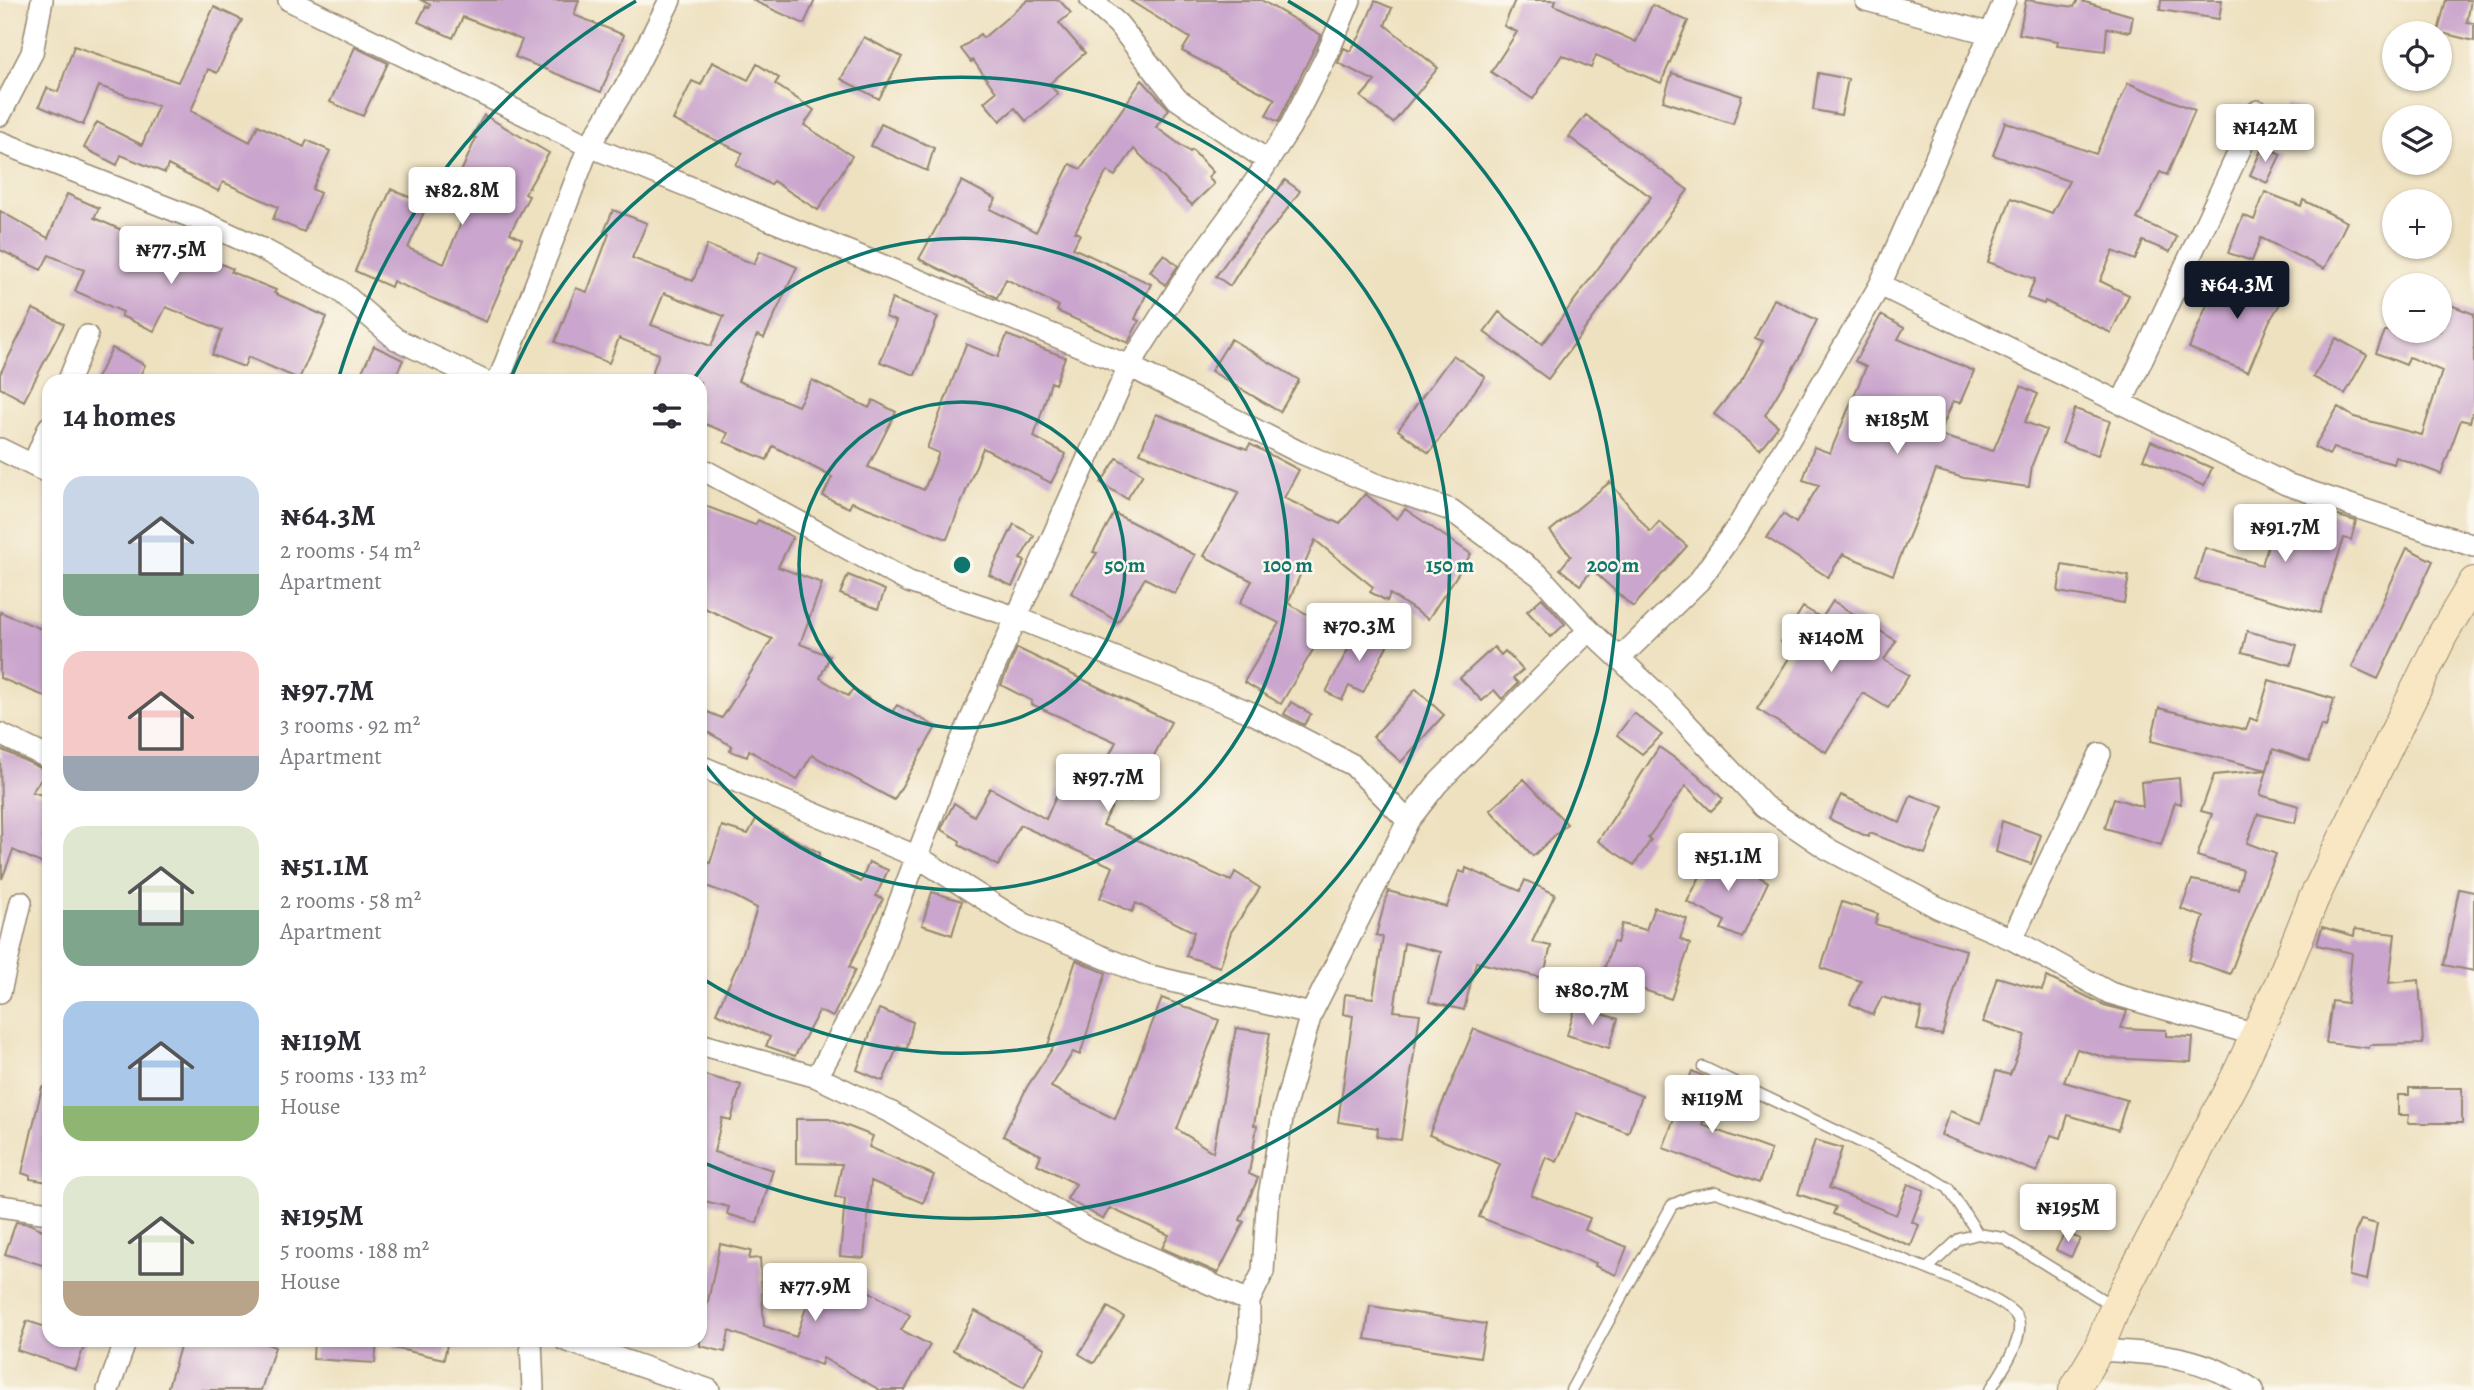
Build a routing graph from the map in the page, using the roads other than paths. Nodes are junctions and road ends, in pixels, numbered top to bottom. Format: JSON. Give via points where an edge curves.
{"nodes":[{"id":1,"x":43,"y":0,"type":"edge"},
{"id":2,"x":289,"y":0,"type":"edge"},
{"id":3,"x":670,"y":0,"type":"edge"},
{"id":4,"x":1091,"y":0,"type":"edge"},
{"id":5,"x":1350,"y":0,"type":"edge"},
{"id":6,"x":1866,"y":0,"type":"edge"},
{"id":7,"x":2005,"y":0,"type":"edge"},
{"id":8,"x":1988,"y":33,"type":"junction"},
{"id":9,"x":2258,"y":111,"type":"dead end"},
{"id":10,"x":0,"y":115,"type":"edge"},
{"id":11,"x":0,"y":142,"type":"edge"},
{"id":12,"x":589,"y":146,"type":"junction"},
{"id":13,"x":1268,"y":161,"type":"junction"},
{"id":14,"x":1880,"y":285,"type":"junction"},
{"id":15,"x":87,"y":336,"type":"dead end"},
{"id":16,"x":1129,"y":366,"type":"junction"},
{"id":17,"x":71,"y":374,"type":"edge"},
{"id":18,"x":469,"y":374,"type":"edge"},
{"id":19,"x":501,"y":374,"type":"edge"},
{"id":20,"x":2121,"y":404,"type":"junction"},
{"id":21,"x":0,"y":449,"type":"edge"},
{"id":22,"x":41,"y":469,"type":"edge"},
{"id":23,"x":707,"y":472,"type":"edge"},
{"id":24,"x":2474,"y":546,"type":"edge"},
{"id":25,"x":2474,"y":582,"type":"edge"},
{"id":26,"x":1014,"y":617,"type":"junction"},
{"id":27,"x":1589,"y":630,"type":"junction"},
{"id":28,"x":1620,"y":658,"type":"junction"},
{"id":29,"x":0,"y":734,"type":"edge"},
{"id":30,"x":2100,"y":754,"type":"dead end"},
{"id":31,"x":42,"y":755,"type":"edge"},
{"id":32,"x":707,"y":768,"type":"edge"},
{"id":33,"x":1408,"y":821,"type":"junction"},
{"id":34,"x":918,"y":858,"type":"junction"},
{"id":35,"x":21,"y":902,"type":"dead end"},
{"id":36,"x":2012,"y":939,"type":"junction"},
{"id":37,"x":0,"y":992,"type":"edge"},
{"id":38,"x":1311,"y":1014,"type":"junction"},
{"id":39,"x":2256,"y":1035,"type":"junction"},
{"id":40,"x":707,"y":1046,"type":"edge"},
{"id":41,"x":1703,"y":1067,"type":"dead end"},
{"id":42,"x":817,"y":1077,"type":"junction"},
{"id":43,"x":0,"y":1206,"type":"edge"},
{"id":44,"x":42,"y":1212,"type":"edge"},
{"id":45,"x":1979,"y":1234,"type":"junction"},
{"id":46,"x":1928,"y":1268,"type":"junction"},
{"id":47,"x":1249,"y":1301,"type":"junction"},
{"id":48,"x":2115,"y":1308,"type":"junction"},
{"id":49,"x":123,"y":1347,"type":"edge"},
{"id":50,"x":531,"y":1347,"type":"edge"},
{"id":51,"x":585,"y":1347,"type":"edge"},
{"id":52,"x":2098,"y":1350,"type":"junction"},
{"id":53,"x":108,"y":1390,"type":"edge"},
{"id":54,"x":533,"y":1390,"type":"edge"},
{"id":55,"x":709,"y":1390,"type":"edge"},
{"id":56,"x":1238,"y":1390,"type":"edge"},
{"id":57,"x":1571,"y":1390,"type":"edge"},
{"id":58,"x":1990,"y":1390,"type":"edge"},
{"id":59,"x":2074,"y":1390,"type":"edge"},
{"id":60,"x":2253,"y":1390,"type":"edge"}],
"edges":[{"from":1,"to":10,"type":"street","via":[[32,53]]},
{"from":2,"to":12,"type":"street"},
{"from":3,"to":12,"type":"street"},
{"from":4,"to":13,"type":"street","via":[[1118,24],[1177,99]]},
{"from":5,"to":13,"type":"street","via":[[1326,57]]},
{"from":6,"to":8,"type":"street"},
{"from":7,"to":8,"type":"street"},
{"from":8,"to":14,"type":"street"},
{"from":9,"to":20,"type":"street"},
{"from":11,"to":18,"type":"street","via":[[264,250],[339,290],[396,339]]},
{"from":12,"to":16,"type":"street"},
{"from":12,"to":19,"type":"street"},
{"from":13,"to":16,"type":"street"},
{"from":14,"to":20,"type":"street"},
{"from":14,"to":28,"type":"street","via":[[1740,523],[1699,582]]},
{"from":15,"to":17,"type":"street"},
{"from":16,"to":26,"type":"street"},
{"from":16,"to":27,"type":"street","via":[[1298,452],[1451,510],[1540,576]]},
{"from":20,"to":24,"type":"street","via":[[2286,484]]},
{"from":21,"to":22,"type":"street"},
{"from":23,"to":26,"type":"street","via":[[909,582]]},
{"from":25,"to":39,"type":"street","via":[[2443,634],[2314,900]]},
{"from":26,"to":33,"type":"street","via":[[1254,714],[1328,752],[1353,765]]},
{"from":26,"to":34,"type":"street"},
{"from":27,"to":28,"type":"street"},
{"from":27,"to":33,"type":"street","via":[[1437,785]]},
{"from":28,"to":36,"type":"street","via":[[1764,806],[1838,855],[1937,907]]},
{"from":29,"to":31,"type":"street"},
{"from":30,"to":36,"type":"street"},
{"from":32,"to":34,"type":"street"},
{"from":33,"to":38,"type":"street"},
{"from":34,"to":38,"type":"street","via":[[1024,924],[1146,975]]},
{"from":34,"to":42,"type":"street","via":[[869,982]]},
{"from":35,"to":37,"type":"street"},
{"from":36,"to":39,"type":"street","via":[[2110,993]]},
{"from":38,"to":47,"type":"street","via":[[1283,1113],[1267,1208],[1263,1272]]},
{"from":39,"to":48,"type":"street"},
{"from":40,"to":42,"type":"street"},
{"from":41,"to":45,"type":"lane","via":[[1919,1170],[1948,1188]]},
{"from":42,"to":47,"type":"street","via":[[892,1113],[1089,1230]]},
{"from":43,"to":44,"type":"street"},
{"from":45,"to":46,"type":"lane","via":[[1959,1239]]},
{"from":45,"to":48,"type":"lane","via":[[2003,1238]]},
{"from":46,"to":57,"type":"lane","via":[[1716,1192],[1692,1196],[1672,1205]]},
{"from":46,"to":58,"type":"lane","via":[[2006,1306],[2016,1316],[2019,1327],[2011,1356]]},
{"from":47,"to":56,"type":"street","via":[[1249,1338]]},
{"from":48,"to":52,"type":"street"},
{"from":49,"to":53,"type":"street"},
{"from":50,"to":54,"type":"street"},
{"from":51,"to":55,"type":"street"},
{"from":52,"to":59,"type":"street"},
{"from":52,"to":60,"type":"street","via":[[2166,1354],[2207,1364]]}]}
